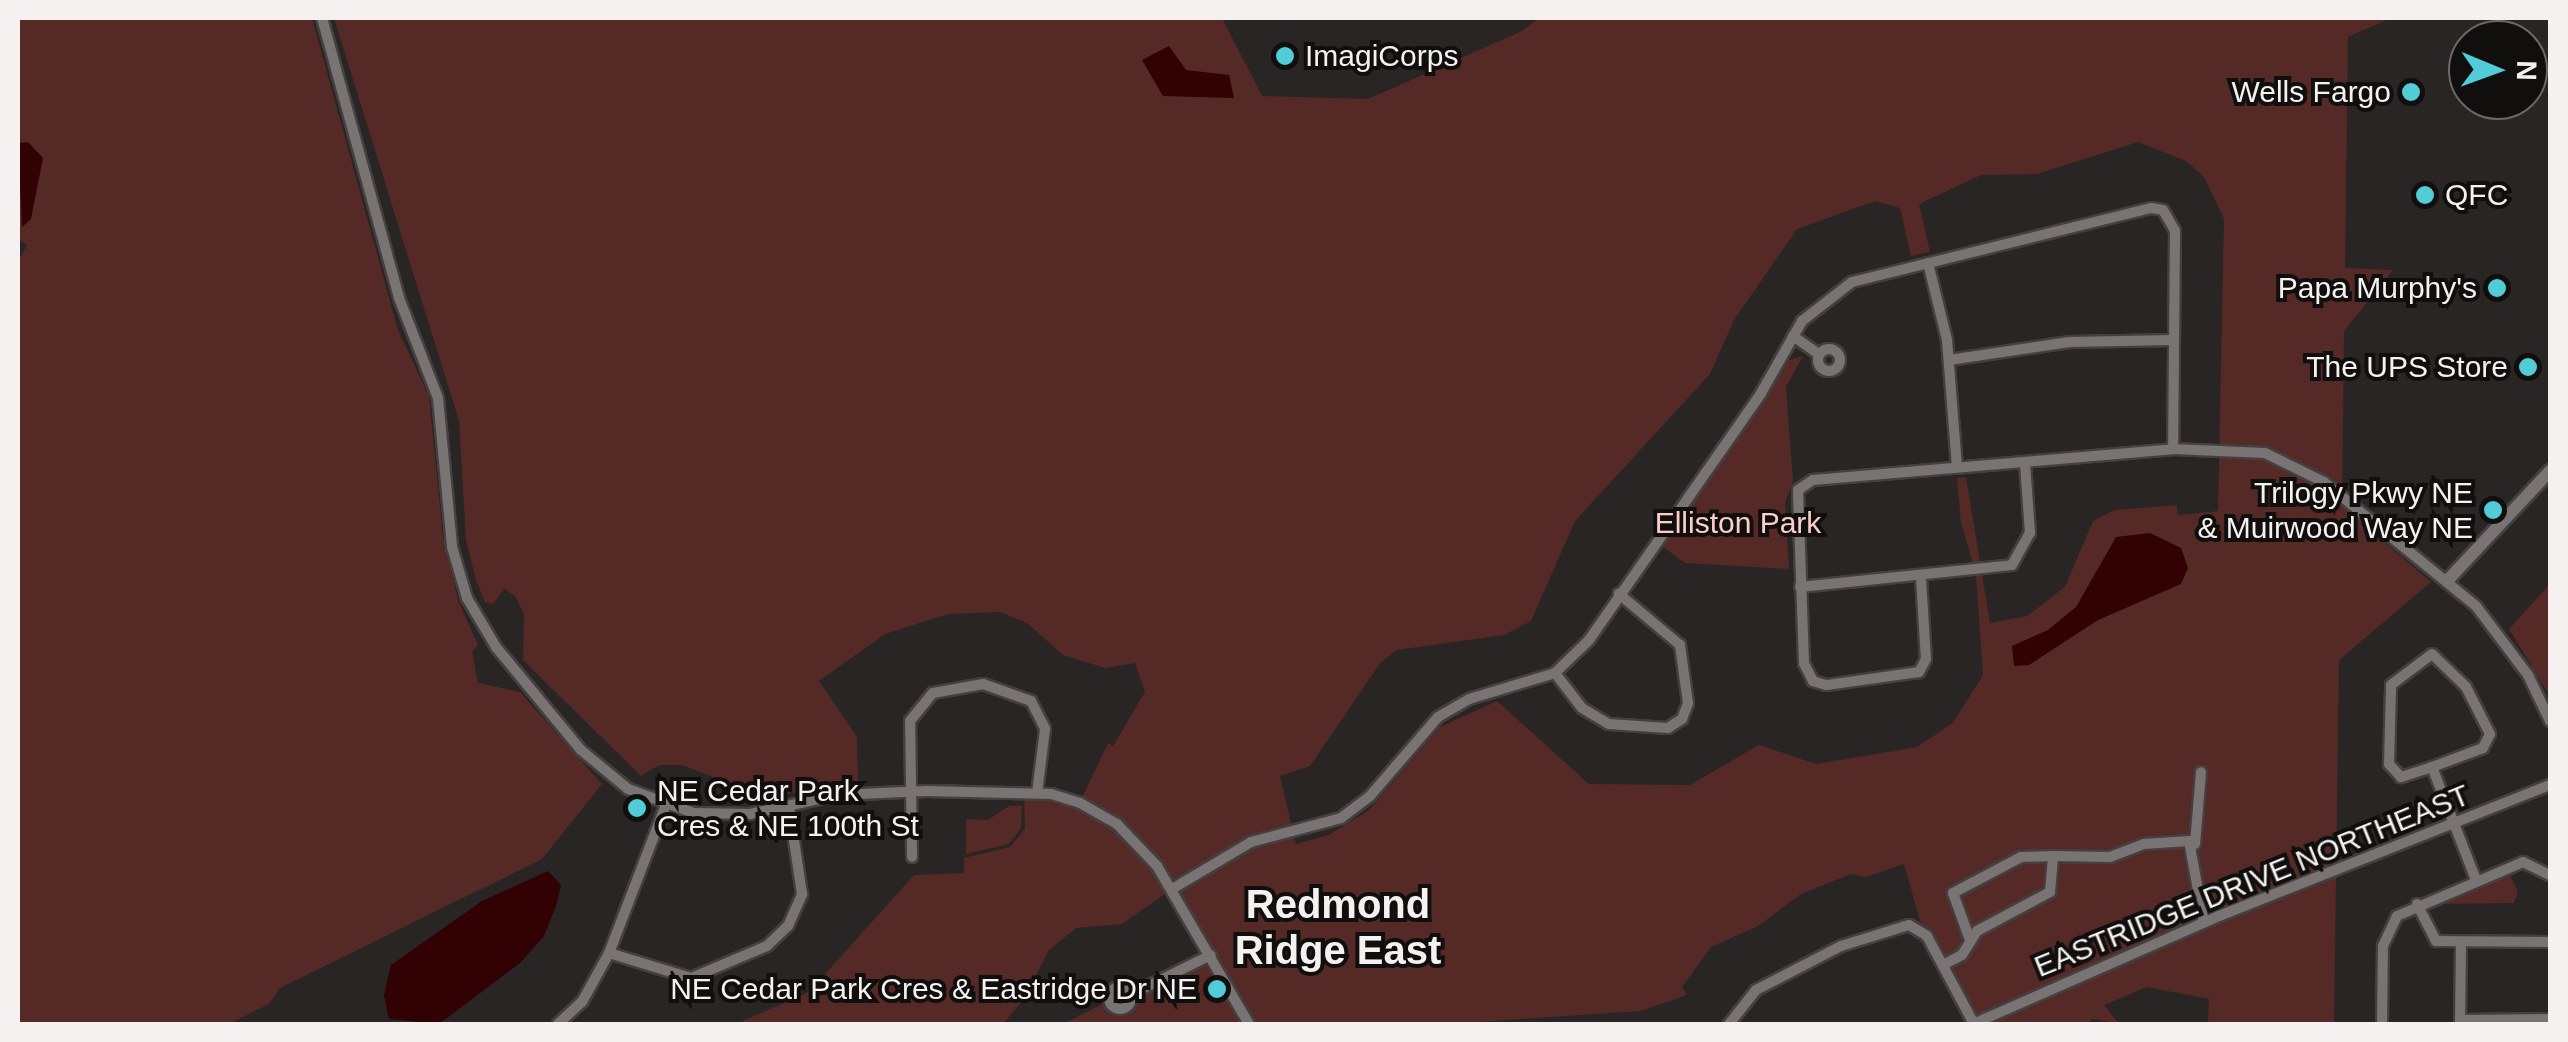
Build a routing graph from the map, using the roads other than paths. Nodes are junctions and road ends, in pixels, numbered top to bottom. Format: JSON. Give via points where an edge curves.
{"nodes":[{"id":1,"x":322,"y":18,"type":"edge"},
{"id":2,"x":1928,"y":262,"type":"junction"},
{"id":3,"x":1792,"y":336,"type":"junction"},
{"id":4,"x":2173,"y":340,"type":"junction"},
{"id":5,"x":1819,"y":354,"type":"dead end"},
{"id":6,"x":1949,"y":360,"type":"junction"},
{"id":7,"x":2173,"y":449,"type":"junction"},
{"id":8,"x":2025,"y":464,"type":"junction"},
{"id":9,"x":1957,"y":468,"type":"junction"},
{"id":10,"x":2550,"y":471,"type":"edge"},
{"id":11,"x":1921,"y":578,"type":"junction"},
{"id":12,"x":2448,"y":581,"type":"junction"},
{"id":13,"x":1800,"y":587,"type":"junction"},
{"id":14,"x":1618,"y":594,"type":"junction"},
{"id":15,"x":1554,"y":673,"type":"junction"},
{"id":16,"x":2550,"y":721,"type":"edge"},
{"id":17,"x":2432,"y":767,"type":"junction"},
{"id":18,"x":2202,"y":772,"type":"dead end"},
{"id":19,"x":2550,"y":785,"type":"edge"},
{"id":20,"x":910,"y":792,"type":"junction"},
{"id":21,"x":1036,"y":793,"type":"junction"},
{"id":22,"x":789,"y":807,"type":"junction"},
{"id":23,"x":665,"y":808,"type":"junction"},
{"id":24,"x":2453,"y":824,"type":"junction"},
{"id":25,"x":2195,"y":844,"type":"junction"},
{"id":26,"x":2053,"y":856,"type":"junction"},
{"id":27,"x":912,"y":857,"type":"dead end"},
{"id":28,"x":2549,"y":873,"type":"edge"},
{"id":29,"x":2476,"y":880,"type":"junction"},
{"id":30,"x":1172,"y":889,"type":"junction"},
{"id":31,"x":2417,"y":904,"type":"junction"},
{"id":32,"x":2204,"y":923,"type":"junction"},
{"id":33,"x":1970,"y":940,"type":"junction"},
{"id":34,"x":2461,"y":942,"type":"junction"},
{"id":35,"x":2550,"y":942,"type":"edge"},
{"id":36,"x":609,"y":953,"type":"junction"},
{"id":37,"x":1211,"y":955,"type":"junction"},
{"id":38,"x":1943,"y":965,"type":"junction"},
{"id":39,"x":1130,"y":995,"type":"dead end"},
{"id":40,"x":2550,"y":1019,"type":"edge"},
{"id":41,"x":574,"y":1020,"type":"edge"},
{"id":42,"x":2460,"y":1022,"type":"edge"},
{"id":43,"x":558,"y":1024,"type":"edge"},
{"id":44,"x":1250,"y":1024,"type":"edge"},
{"id":45,"x":1728,"y":1024,"type":"edge"},
{"id":46,"x":1974,"y":1024,"type":"edge"},
{"id":47,"x":2382,"y":1024,"type":"edge"}],
"edges":[{"from":1,"to":23,"type":"street","via":[[399,298],[438,398],[452,547],[467,598],[496,647],[581,750],[618,783]]},
{"from":2,"to":3,"type":"street","via":[[1852,282],[1812,308]]},
{"from":2,"to":4,"type":"street","via":[[2151,208],[2167,213],[2175,230]]},
{"from":2,"to":6,"type":"street"},
{"from":3,"to":5,"type":"street"},
{"from":3,"to":14,"type":"street","via":[[1761,392]]},
{"from":4,"to":6,"type":"street","via":[[2083,341]]},
{"from":4,"to":7,"type":"street"},
{"from":6,"to":9,"type":"street"},
{"from":7,"to":8,"type":"street"},
{"from":7,"to":12,"type":"street","via":[[2246,450],[2284,459],[2341,494]]},
{"from":8,"to":9,"type":"street"},
{"from":8,"to":11,"type":"street","via":[[2025,549],[2006,569]]},
{"from":9,"to":13,"type":"street","via":[[1813,480],[1794,500]]},
{"from":10,"to":12,"type":"street"},
{"from":11,"to":13,"type":"street"},
{"from":11,"to":13,"type":"street","via":[[1921,670],[1910,678],[1826,685],[1804,667]]},
{"from":12,"to":16,"type":"street","via":[[2508,649]]},
{"from":14,"to":15,"type":"street","via":[[1589,640]]},
{"from":14,"to":15,"type":"street","via":[[1680,646],[1688,702],[1682,719],[1668,728],[1609,724],[1582,708]]},
{"from":15,"to":30,"type":"street","via":[[1468,699],[1438,716],[1378,787],[1341,818],[1251,842]]},
{"from":17,"to":17,"type":"street","via":[[2483,748],[2490,734],[2466,687],[2432,654],[2392,686],[2389,764],[2401,778]]},
{"from":17,"to":24,"type":"street"},
{"from":18,"to":25,"type":"street"},
{"from":19,"to":24,"type":"street","name":"EASTRIDGE DRIVE NORTHEAST"},
{"from":20,"to":21,"type":"street"},
{"from":20,"to":21,"type":"street","via":[[909,734],[916,710],[947,687],[984,684],[1021,694],[1040,713],[1045,737]]},
{"from":20,"to":22,"type":"street","via":[[838,795]]},
{"from":20,"to":27,"type":"street"},
{"from":21,"to":30,"type":"street","via":[[1080,803],[1118,824]]},
{"from":22,"to":23,"type":"street","via":[[728,815]]},
{"from":22,"to":36,"type":"street","via":[[804,875],[795,911],[766,946],[690,978]]},
{"from":23,"to":36,"type":"street"},
{"from":24,"to":29,"type":"street"},
{"from":24,"to":32,"type":"street","name":"EASTRIDGE DRIVE NORTHEAST"},
{"from":25,"to":26,"type":"street","via":[[2144,844],[2110,857]]},
{"from":25,"to":32,"type":"street"},
{"from":26,"to":33,"type":"street","via":[[2050,892]]},
{"from":26,"to":33,"type":"street","via":[[2020,857],[1953,892]]},
{"from":28,"to":29,"type":"street","via":[[2524,862]]},
{"from":29,"to":31,"type":"street"},
{"from":30,"to":37,"type":"street"},
{"from":31,"to":34,"type":"street","via":[[2430,938]]},
{"from":31,"to":47,"type":"street","via":[[2392,922],[2383,946]]},
{"from":32,"to":46,"type":"street","name":"EASTRIDGE DRIVE NORTHEAST"},
{"from":33,"to":38,"type":"street"},
{"from":34,"to":35,"type":"street"},
{"from":34,"to":42,"type":"street"},
{"from":36,"to":41,"type":"street"},
{"from":37,"to":39,"type":"street"},
{"from":37,"to":44,"type":"street"},
{"from":38,"to":45,"type":"street","via":[[1920,926],[1861,938],[1746,997]]},
{"from":38,"to":46,"type":"street"},
{"from":40,"to":42,"type":"street"},
{"from":41,"to":43,"type":"street"}]}
